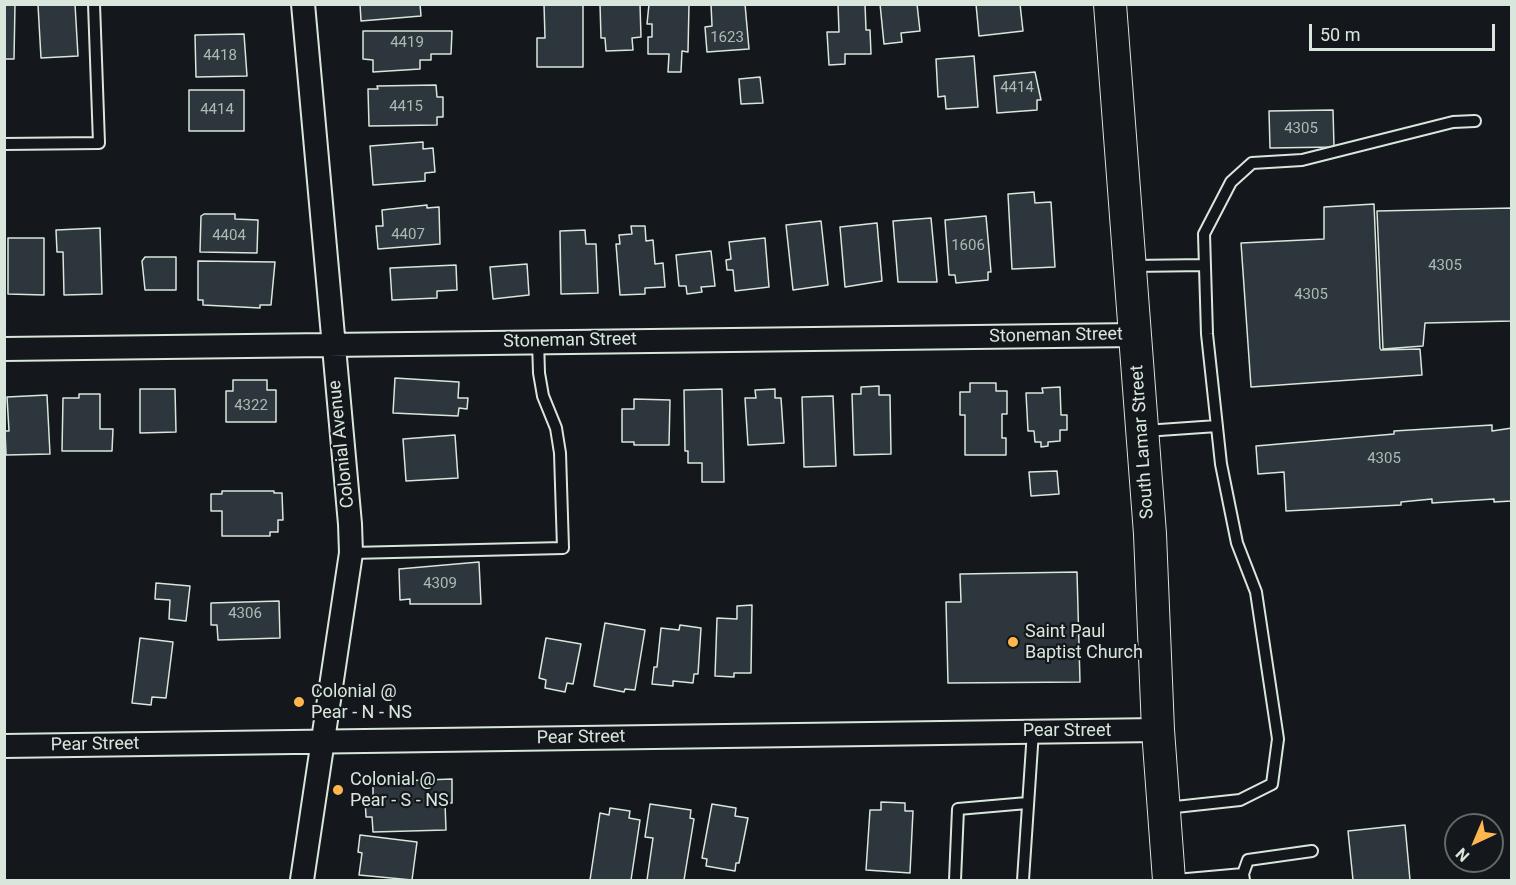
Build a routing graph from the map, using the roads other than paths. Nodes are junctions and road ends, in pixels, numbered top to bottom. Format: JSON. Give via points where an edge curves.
{"nodes":[{"id":1,"x":94,"y":4,"type":"edge"},
{"id":2,"x":303,"y":4,"type":"edge"},
{"id":3,"x":1110,"y":4,"type":"edge"},
{"id":4,"x":1475,"y":121,"type":"dead end"},
{"id":5,"x":4,"y":144,"type":"edge"},
{"id":6,"x":1205,"y":265,"type":"junction"},
{"id":7,"x":1131,"y":266,"type":"junction"},
{"id":8,"x":1136,"y":335,"type":"junction"},
{"id":9,"x":538,"y":341,"type":"junction"},
{"id":10,"x":333,"y":346,"type":"junction"},
{"id":11,"x":4,"y":349,"type":"edge"},
{"id":12,"x":1217,"y":426,"type":"junction"},
{"id":13,"x":1143,"y":431,"type":"junction"},
{"id":14,"x":351,"y":553,"type":"junction"},
{"id":15,"x":1158,"y":730,"type":"junction"},
{"id":16,"x":1033,"y":731,"type":"junction"},
{"id":17,"x":324,"y":741,"type":"junction"},
{"id":18,"x":4,"y":746,"type":"edge"},
{"id":19,"x":1027,"y":803,"type":"junction"},
{"id":20,"x":1162,"y":808,"type":"junction"},
{"id":21,"x":1312,"y":851,"type":"dead end"},
{"id":22,"x":1243,"y":877,"type":"edge"},
{"id":23,"x":302,"y":880,"type":"edge"},
{"id":24,"x":955,"y":880,"type":"edge"},
{"id":25,"x":1023,"y":880,"type":"edge"},
{"id":26,"x":1169,"y":880,"type":"edge"},
{"id":27,"x":1176,"y":880,"type":"edge"}],
"edges":[{"from":1,"to":5,"type":"lane","via":[[99,143]]},
{"from":2,"to":10,"type":"street","name":"Colonial Avenue"},
{"from":3,"to":7,"type":"main road","name":"South Lamar Street"},
{"from":4,"to":6,"type":"lane","via":[[1453,122],[1302,160],[1252,163],[1231,182],[1204,234]]},
{"from":6,"to":7,"type":"lane"},
{"from":6,"to":12,"type":"lane","via":[[1207,334]]},
{"from":7,"to":8,"type":"main road","name":"South Lamar Street"},
{"from":8,"to":9,"type":"street","name":"Stoneman Street"},
{"from":8,"to":13,"type":"main road","name":"South Lamar Street"},
{"from":9,"to":10,"type":"street","name":"Stoneman Street"},
{"from":9,"to":14,"type":"lane","via":[[543,396],[556,428],[560,453],[564,548]]},
{"from":10,"to":11,"type":"street","name":"Stoneman Street"},
{"from":10,"to":14,"type":"street","name":"Colonial Avenue"},
{"from":12,"to":13,"type":"lane"},
{"from":12,"to":20,"type":"lane","via":[[1237,543],[1256,592],[1278,739],[1272,784],[1240,800]]},
{"from":13,"to":15,"type":"main road","name":"South Lamar Street"},
{"from":14,"to":17,"type":"street","name":"Colonial Avenue"},
{"from":15,"to":16,"type":"street","name":"Pear Street"},
{"from":15,"to":20,"type":"main road","name":"South Lamar Street"},
{"from":16,"to":17,"type":"street","name":"Pear Street"},
{"from":16,"to":19,"type":"lane"},
{"from":17,"to":18,"type":"street","name":"Pear Street"},
{"from":17,"to":23,"type":"street","name":"Colonial Avenue"},
{"from":19,"to":24,"type":"lane","via":[[958,809]]},
{"from":19,"to":25,"type":"lane"},
{"from":20,"to":26,"type":"main road","name":"South Lamar Street"},
{"from":21,"to":22,"type":"lane","via":[[1248,860]]},
{"from":22,"to":27,"type":"lane"}]}
